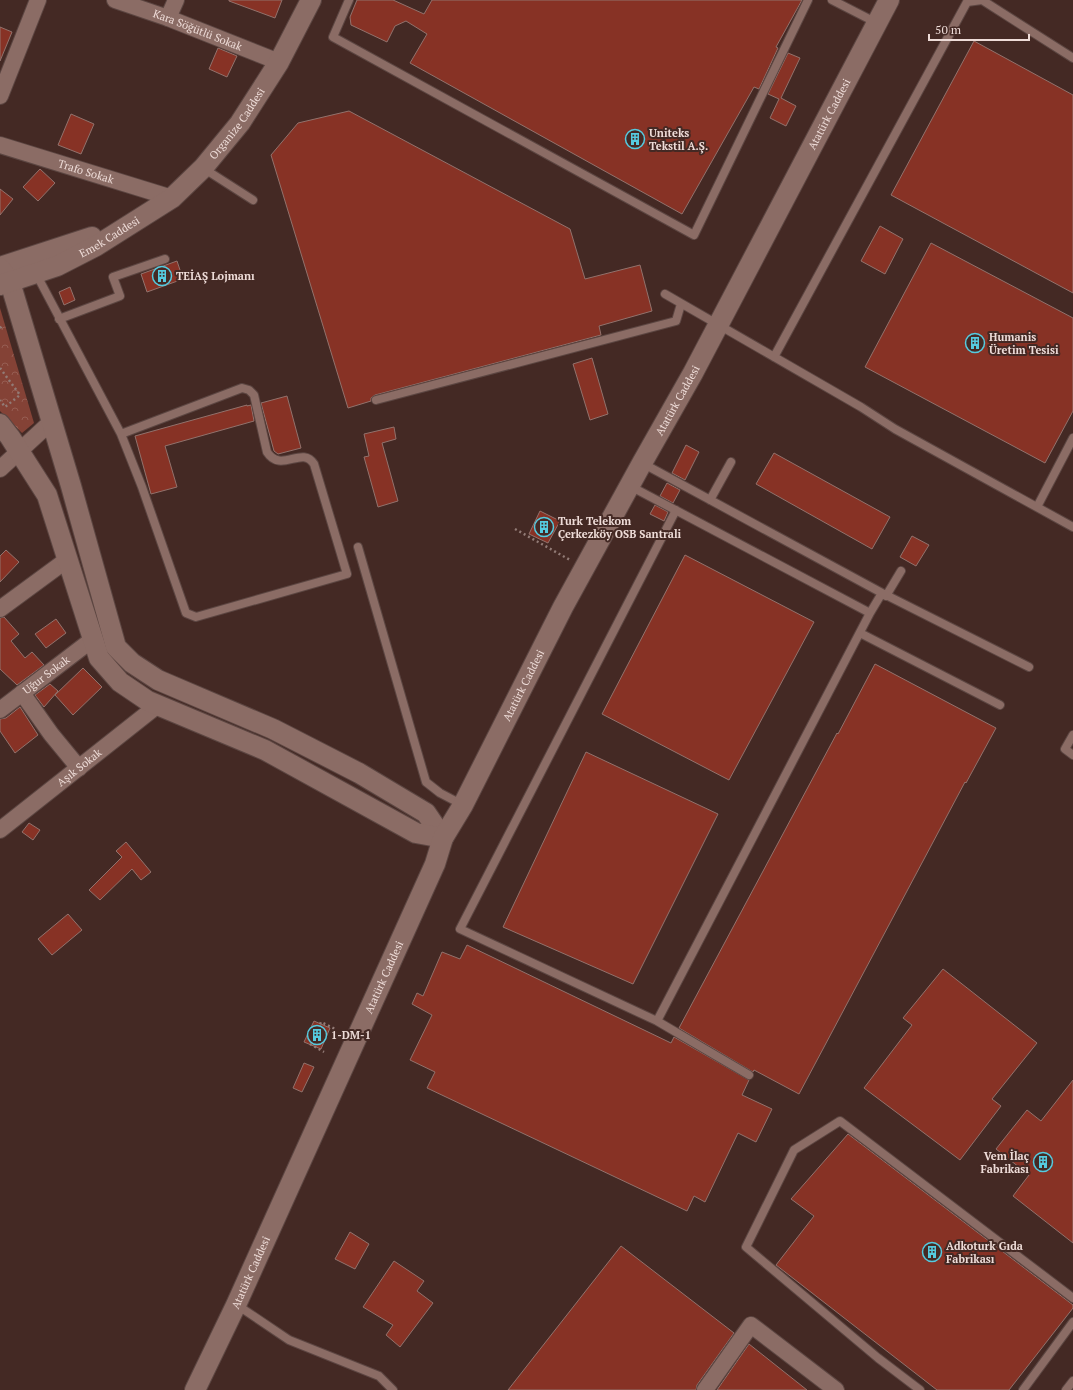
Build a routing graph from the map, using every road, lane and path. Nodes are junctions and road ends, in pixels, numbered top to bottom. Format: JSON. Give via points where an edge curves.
{"nodes":[{"id":1,"x":38,"y":0,"type":"edge"},
{"id":2,"x":115,"y":0,"type":"edge"},
{"id":3,"x":176,"y":0,"type":"edge"},
{"id":4,"x":311,"y":0,"type":"edge"},
{"id":5,"x":349,"y":0,"type":"edge"},
{"id":6,"x":808,"y":0,"type":"edge"},
{"id":7,"x":832,"y":0,"type":"edge"},
{"id":8,"x":889,"y":0,"type":"edge"},
{"id":9,"x":168,"y":18,"type":"junction"},
{"id":10,"x":877,"y":23,"type":"junction"},
{"id":11,"x":1073,"y":58,"type":"edge"},
{"id":12,"x":279,"y":62,"type":"junction"},
{"id":13,"x":0,"y":96,"type":"edge"},
{"id":14,"x":0,"y":145,"type":"edge"},
{"id":15,"x":203,"y":168,"type":"junction"},
{"id":16,"x":172,"y":198,"type":"junction"},
{"id":17,"x":253,"y":200,"type":"dead end"},
{"id":18,"x":134,"y":224,"type":"junction"},
{"id":19,"x":165,"y":259,"type":"dead end"},
{"id":20,"x":38,"y":272,"type":"junction"},
{"id":21,"x":3,"y":276,"type":"edge"},
{"id":22,"x":665,"y":294,"type":"dead end"},
{"id":23,"x":681,"y":304,"type":"junction"},
{"id":24,"x":59,"y":319,"type":"junction"},
{"id":25,"x":718,"y":325,"type":"junction"},
{"id":26,"x":774,"y":357,"type":"junction"},
{"id":27,"x":0,"y":368,"type":"edge"},
{"id":28,"x":0,"y":400,"type":"edge"},
{"id":29,"x":376,"y":400,"type":"dead end"},
{"id":30,"x":52,"y":421,"type":"junction"},
{"id":31,"x":0,"y":424,"type":"edge"},
{"id":32,"x":121,"y":434,"type":"junction"},
{"id":33,"x":1073,"y":438,"type":"edge"},
{"id":34,"x":20,"y":452,"type":"junction"},
{"id":35,"x":731,"y":462,"type":"dead end"},
{"id":36,"x":642,"y":463,"type":"junction"},
{"id":37,"x":0,"y":469,"type":"edge"},
{"id":38,"x":629,"y":486,"type":"junction"},
{"id":39,"x":710,"y":500,"type":"junction"},
{"id":40,"x":1037,"y":507,"type":"junction"},
{"id":41,"x":676,"y":510,"type":"junction"},
{"id":42,"x":1073,"y":527,"type":"edge"},
{"id":43,"x":515,"y":529,"type":"dead end"},
{"id":44,"x":358,"y":547,"type":"dead end"},
{"id":45,"x":68,"y":559,"type":"junction"},
{"id":46,"x":572,"y":561,"type":"dead end"},
{"id":47,"x":901,"y":571,"type":"dead end"},
{"id":48,"x":884,"y":595,"type":"junction"},
{"id":49,"x":0,"y":608,"type":"edge"},
{"id":50,"x":870,"y":613,"type":"junction"},
{"id":51,"x":860,"y":633,"type":"junction"},
{"id":52,"x":92,"y":639,"type":"junction"},
{"id":53,"x":1029,"y":666,"type":"dead end"},
{"id":54,"x":22,"y":693,"type":"junction"},
{"id":55,"x":158,"y":705,"type":"junction"},
{"id":56,"x":1000,"y":705,"type":"dead end"},
{"id":57,"x":0,"y":710,"type":"edge"},
{"id":58,"x":1073,"y":735,"type":"edge"},
{"id":59,"x":1073,"y":755,"type":"edge"},
{"id":60,"x":80,"y":768,"type":"junction"},
{"id":61,"x":463,"y":805,"type":"junction"},
{"id":62,"x":0,"y":830,"type":"edge"},
{"id":63,"x":443,"y":838,"type":"junction"},
{"id":64,"x":658,"y":1021,"type":"junction"},
{"id":65,"x":320,"y":1024,"type":"dead end"},
{"id":66,"x":335,"y":1029,"type":"dead end"},
{"id":67,"x":310,"y":1044,"type":"dead end"},
{"id":68,"x":324,"y":1052,"type":"dead end"},
{"id":69,"x":749,"y":1075,"type":"dead end"},
{"id":70,"x":1073,"y":1298,"type":"edge"},
{"id":71,"x":236,"y":1305,"type":"junction"},
{"id":72,"x":1073,"y":1322,"type":"edge"},
{"id":73,"x":1073,"y":1381,"type":"edge"},
{"id":74,"x":196,"y":1385,"type":"edge"},
{"id":75,"x":393,"y":1390,"type":"edge"},
{"id":76,"x":705,"y":1390,"type":"edge"},
{"id":77,"x":836,"y":1390,"type":"edge"},
{"id":78,"x":920,"y":1390,"type":"edge"},
{"id":79,"x":1023,"y":1390,"type":"edge"},
{"id":80,"x":1066,"y":1390,"type":"edge"}],
"edges":[{"from":1,"to":13,"type":"street"},
{"from":2,"to":9,"type":"street","name":"Kara Söğütlü Sokak"},
{"from":3,"to":9,"type":"street"},
{"from":4,"to":12,"type":"street","name":"Organize Caddesi"},
{"from":5,"to":6,"type":"lane","via":[[333,37],[694,235]]},
{"from":7,"to":10,"type":"lane"},
{"from":8,"to":10,"type":"street","name":"Atatürk Caddesi"},
{"from":9,"to":12,"type":"street","name":"Kara Söğütlü Sokak"},
{"from":10,"to":25,"type":"street","name":"Atatürk Caddesi"},
{"from":11,"to":26,"type":"lane","via":[[982,0],[967,2]]},
{"from":12,"to":15,"type":"street","name":"Organize Caddesi","via":[[240,122]]},
{"from":14,"to":16,"type":"street","name":"Trafo Sokak"},
{"from":15,"to":16,"type":"street","name":"Organize Caddesi"},
{"from":15,"to":17,"type":"lane"},
{"from":16,"to":18,"type":"street","name":"Organize Caddesi"},
{"from":18,"to":20,"type":"street","name":"Emek Caddesi","via":[[57,266]]},
{"from":18,"to":21,"type":"street","name":"Emek Caddesi"},
{"from":19,"to":24,"type":"lane","via":[[113,277],[120,296]]},
{"from":20,"to":21,"type":"street","name":"Emek Caddesi"},
{"from":20,"to":24,"type":"lane","via":[[40,283]]},
{"from":21,"to":30,"type":"street"},
{"from":22,"to":23,"type":"lane"},
{"from":23,"to":25,"type":"lane"},
{"from":23,"to":29,"type":"lane","via":[[676,321]]},
{"from":24,"to":32,"type":"lane"},
{"from":25,"to":26,"type":"lane"},
{"from":25,"to":36,"type":"street","name":"Atatürk Caddesi"},
{"from":26,"to":40,"type":"lane","via":[[895,429]]},
{"from":27,"to":28,"type":"path","via":[[20,395],[5,407]]},
{"from":30,"to":34,"type":"street"},
{"from":30,"to":63,"type":"street","via":[[116,647],[132,663],[158,680],[273,729],[359,773],[426,813]]},
{"from":31,"to":34,"type":"street"},
{"from":32,"to":32,"type":"lane","via":[[242,388],[249,390],[254,395],[267,452],[271,458],[284,461],[306,457],[314,464],[347,574],[196,617],[186,613]]},
{"from":33,"to":40,"type":"lane"},
{"from":34,"to":37,"type":"street"},
{"from":34,"to":45,"type":"street","via":[[47,495]]},
{"from":35,"to":39,"type":"lane"},
{"from":36,"to":38,"type":"street","name":"Atatürk Caddesi"},
{"from":36,"to":39,"type":"lane"},
{"from":38,"to":41,"type":"lane"},
{"from":38,"to":61,"type":"street","name":"Atatürk Caddesi","via":[[563,607]]},
{"from":39,"to":48,"type":"lane"},
{"from":40,"to":42,"type":"lane"},
{"from":41,"to":50,"type":"lane"},
{"from":41,"to":64,"type":"lane","via":[[460,929]]},
{"from":43,"to":46,"type":"path"},
{"from":44,"to":61,"type":"lane","via":[[426,782]]},
{"from":45,"to":49,"type":"street"},
{"from":45,"to":52,"type":"street"},
{"from":47,"to":48,"type":"lane"},
{"from":48,"to":50,"type":"lane"},
{"from":48,"to":53,"type":"lane"},
{"from":50,"to":51,"type":"lane"},
{"from":51,"to":56,"type":"lane"},
{"from":51,"to":64,"type":"lane"},
{"from":52,"to":54,"type":"street","name":"Uğur Sokak"},
{"from":52,"to":55,"type":"street","via":[[99,658],[120,682]]},
{"from":54,"to":57,"type":"street","name":"Uğur Sokak"},
{"from":54,"to":60,"type":"street","via":[[51,734]]},
{"from":55,"to":60,"type":"street","name":"Aşık Sokak"},
{"from":55,"to":63,"type":"street","via":[[265,750],[416,833]]},
{"from":58,"to":59,"type":"lane","via":[[1065,749]]},
{"from":60,"to":62,"type":"street","name":"Aşık Sokak"},
{"from":61,"to":63,"type":"street","name":"Atatürk Caddesi"},
{"from":63,"to":71,"type":"street","name":"Atatürk Caddesi","via":[[435,864]]},
{"from":64,"to":69,"type":"lane"},
{"from":65,"to":66,"type":"path","via":[[321,1022]]},
{"from":67,"to":68,"type":"path"},
{"from":70,"to":78,"type":"lane","via":[[840,1121],[794,1150],[746,1247]]},
{"from":71,"to":74,"type":"street","name":"Atatürk Caddesi"},
{"from":71,"to":75,"type":"lane","via":[[289,1340],[379,1376]]},
{"from":72,"to":79,"type":"lane"},
{"from":73,"to":80,"type":"lane"},
{"from":76,"to":77,"type":"street","via":[[751,1325]]}]}
